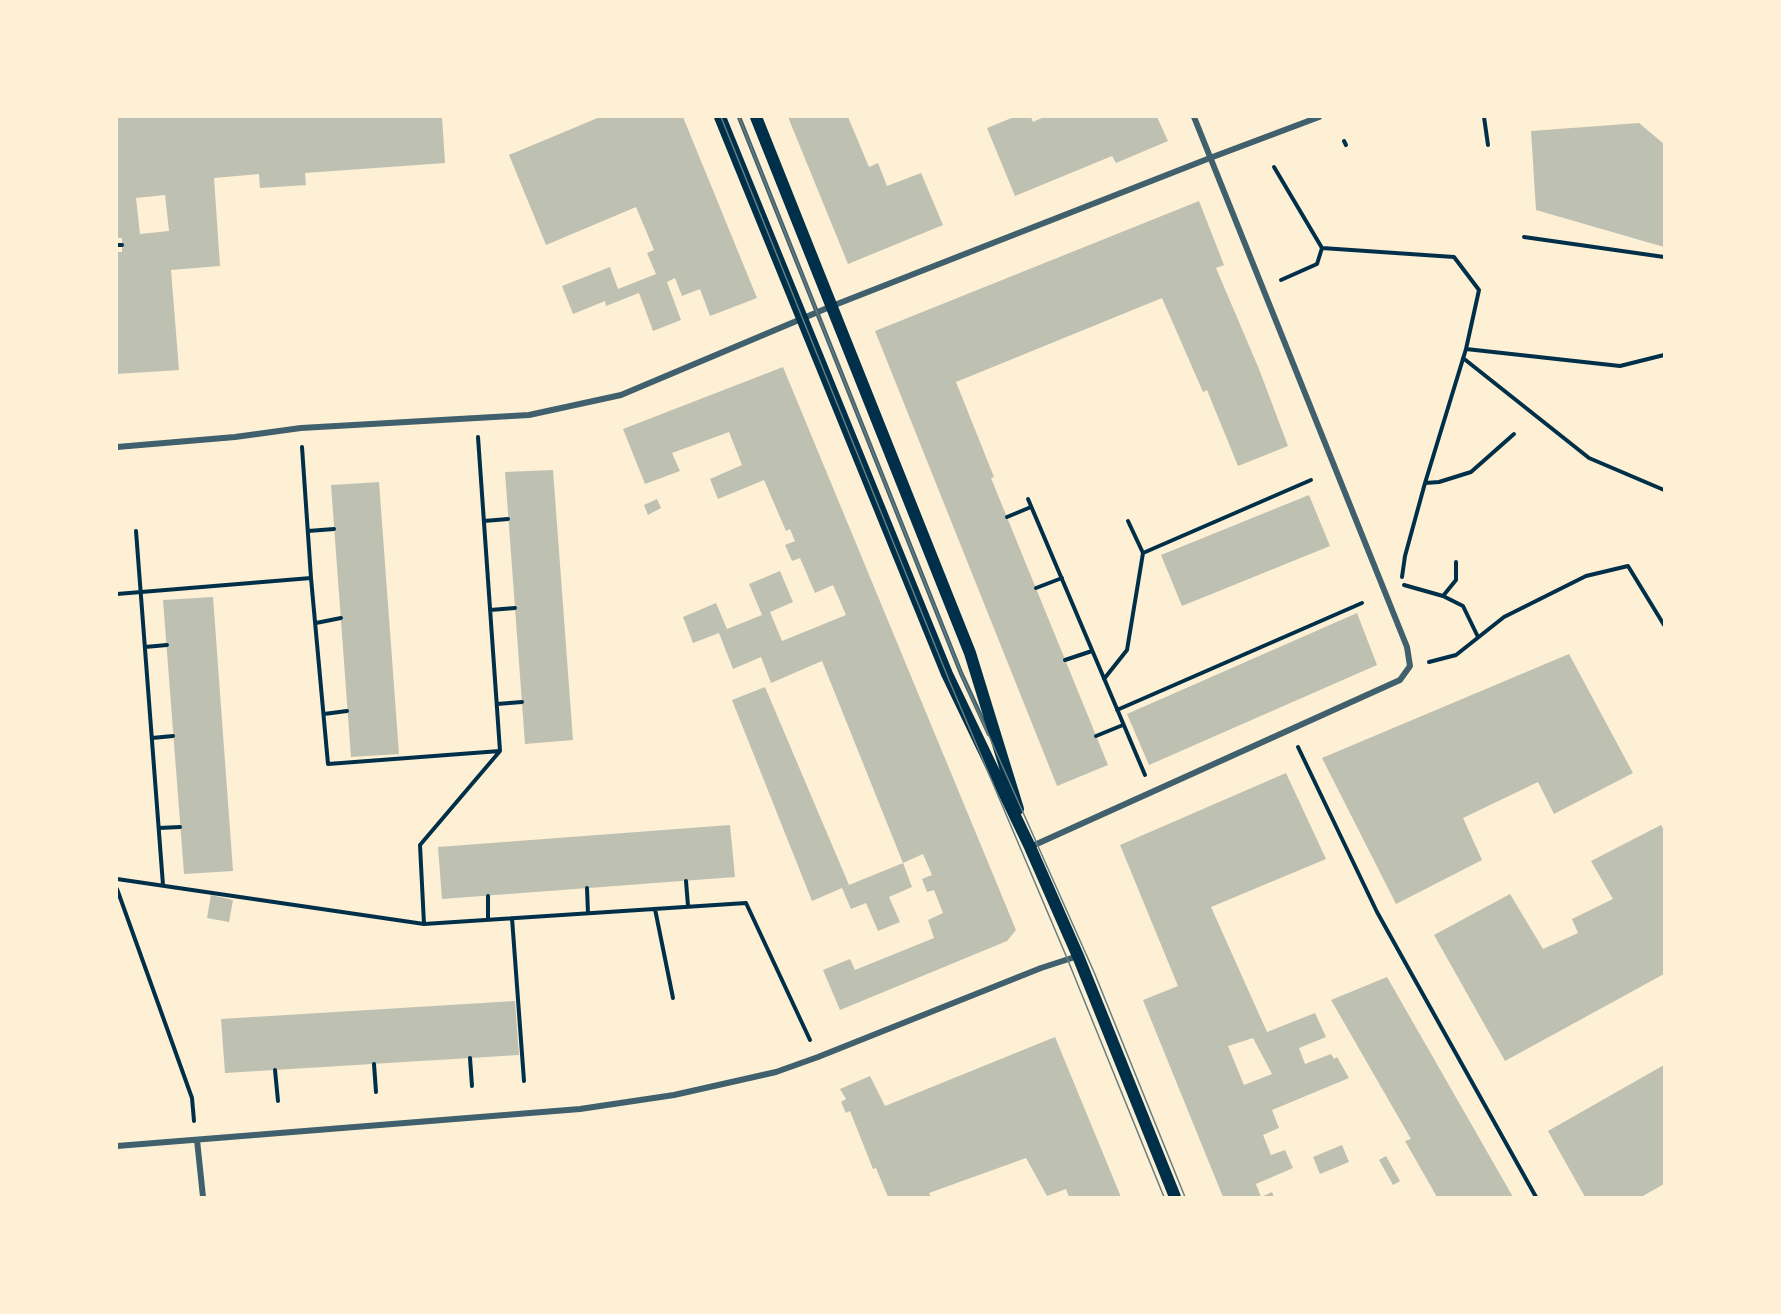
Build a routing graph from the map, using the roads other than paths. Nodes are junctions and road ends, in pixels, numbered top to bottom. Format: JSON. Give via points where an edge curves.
{"nodes":[{"id":1,"x":720,"y":117,"type":"edge"},
{"id":2,"x":738,"y":117,"type":"edge"},
{"id":3,"x":756,"y":117,"type":"edge"},
{"id":4,"x":1194,"y":117,"type":"edge"},
{"id":5,"x":1319,"y":117,"type":"edge"},
{"id":6,"x":1210,"y":158,"type":"junction"},
{"id":7,"x":832,"y":306,"type":"junction"},
{"id":8,"x":817,"y":312,"type":"junction"},
{"id":9,"x":802,"y":318,"type":"junction"},
{"id":10,"x":117,"y":447,"type":"edge"},
{"id":11,"x":1008,"y":776,"type":"junction"},
{"id":12,"x":1030,"y":847,"type":"junction"},
{"id":13,"x":1078,"y":956,"type":"junction"},
{"id":14,"x":197,"y":1140,"type":"junction"},
{"id":15,"x":117,"y":1146,"type":"edge"},
{"id":16,"x":202,"y":1197,"type":"edge"},
{"id":17,"x":1175,"y":1197,"type":"edge"}],
"edges":[{"from":1,"to":9,"type":"main road"},
{"from":2,"to":8,"type":"lane"},
{"from":3,"to":7,"type":"main road"},
{"from":4,"to":6,"type":"street"},
{"from":5,"to":6,"type":"street"},
{"from":6,"to":7,"type":"street"},
{"from":6,"to":12,"type":"street","via":[[1407,647],[1410,666],[1400,680]]},
{"from":7,"to":8,"type":"street"},
{"from":7,"to":11,"type":"main road","via":[[970,653]]},
{"from":8,"to":9,"type":"street"},
{"from":8,"to":11,"type":"lane","via":[[962,673]]},
{"from":9,"to":10,"type":"street","via":[[621,396],[529,415],[301,428]]},
{"from":9,"to":12,"type":"main road","via":[[947,674]]},
{"from":11,"to":12,"type":"main road"},
{"from":12,"to":13,"type":"main road"},
{"from":13,"to":14,"type":"street","via":[[776,1072],[697,1090],[580,1109]]},
{"from":13,"to":17,"type":"main road"},
{"from":14,"to":15,"type":"street"},
{"from":14,"to":16,"type":"street"}]}
